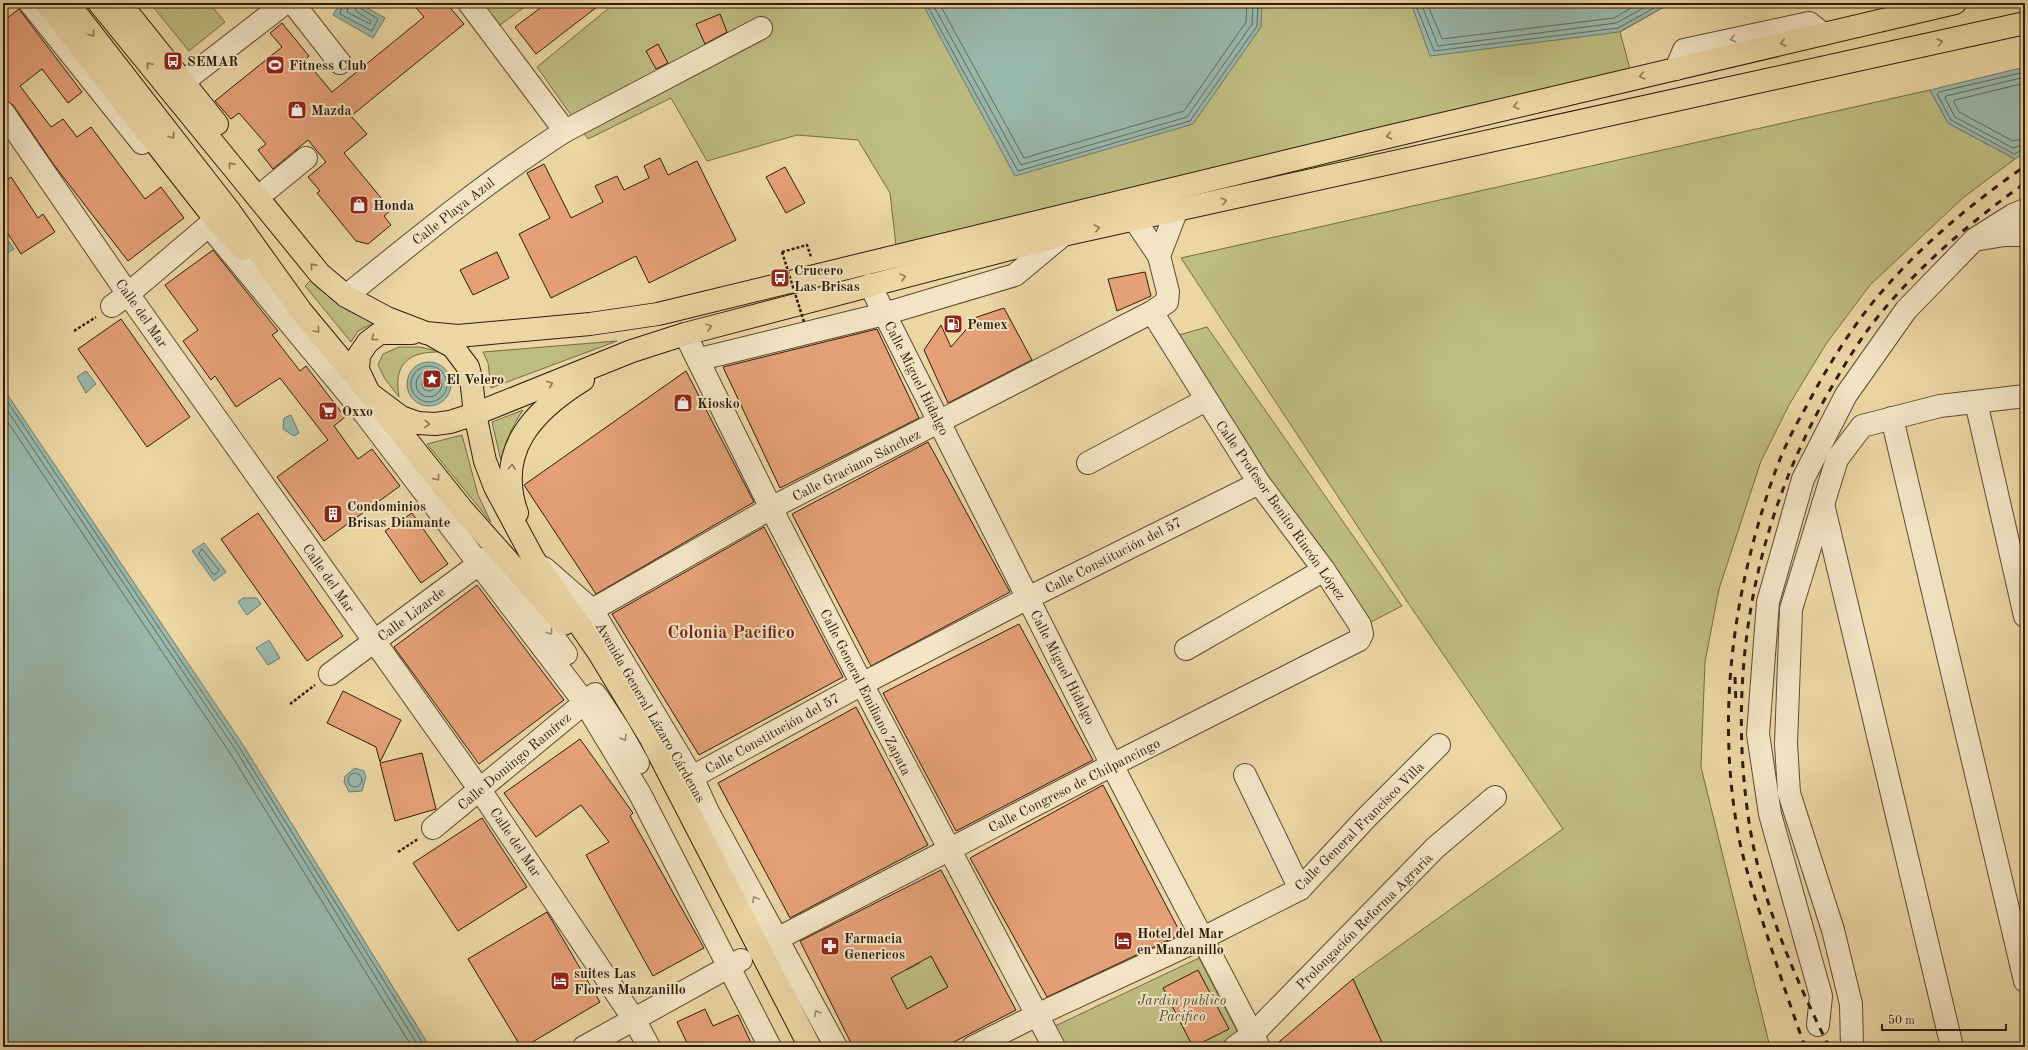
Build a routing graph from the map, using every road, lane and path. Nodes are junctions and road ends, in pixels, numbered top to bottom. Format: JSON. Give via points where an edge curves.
{"nodes":[{"id":1,"x":30,"y":3,"type":"edge"},
{"id":2,"x":46,"y":3,"type":"edge"},
{"id":3,"x":68,"y":3,"type":"edge"},
{"id":4,"x":99,"y":3,"type":"edge"},
{"id":5,"x":120,"y":3,"type":"edge"},
{"id":6,"x":285,"y":3,"type":"edge"},
{"id":7,"x":293,"y":3,"type":"edge"},
{"id":8,"x":469,"y":3,"type":"edge"},
{"id":9,"x":1955,"y":3,"type":"edge"},
{"id":10,"x":2025,"y":23,"type":"edge"},
{"id":11,"x":761,"y":28,"type":"dead end"},
{"id":12,"x":340,"y":63,"type":"dead end"},
{"id":13,"x":183,"y":82,"type":"junction"},
{"id":14,"x":3,"y":112,"type":"edge"},
{"id":15,"x":565,"y":131,"type":"junction"},
{"id":16,"x":306,"y":158,"type":"dead end"},
{"id":17,"x":268,"y":189,"type":"junction"},
{"id":18,"x":2025,"y":210,"type":"edge"},
{"id":19,"x":1176,"y":212,"type":"junction"},
{"id":20,"x":217,"y":218,"type":"junction"},
{"id":21,"x":1134,"y":219,"type":"junction"},
{"id":22,"x":1063,"y":235,"type":"junction"},
{"id":23,"x":2025,"y":235,"type":"edge"},
{"id":24,"x":1975,"y":240,"type":"junction"},
{"id":25,"x":807,"y":245,"type":"dead end"},
{"id":26,"x":1159,"y":256,"type":"junction"},
{"id":27,"x":870,"y":285,"type":"junction"},
{"id":28,"x":349,"y":293,"type":"junction"},
{"id":29,"x":120,"y":300,"type":"junction"},
{"id":30,"x":1152,"y":312,"type":"junction"},
{"id":31,"x":884,"y":314,"type":"junction"},
{"id":32,"x":804,"y":322,"type":"dead end"},
{"id":33,"x":74,"y":332,"type":"dead end"},
{"id":34,"x":426,"y":333,"type":"junction"},
{"id":35,"x":685,"y":334,"type":"junction"},
{"id":36,"x":632,"y":351,"type":"junction"},
{"id":37,"x":700,"y":360,"type":"junction"},
{"id":38,"x":369,"y":393,"type":"junction"},
{"id":39,"x":2025,"y":396,"type":"edge"},
{"id":40,"x":1206,"y":400,"type":"junction"},
{"id":41,"x":1976,"y":402,"type":"junction"},
{"id":42,"x":475,"y":414,"type":"junction"},
{"id":43,"x":1892,"y":418,"type":"junction"},
{"id":44,"x":939,"y":423,"type":"junction"},
{"id":45,"x":1088,"y":463,"type":"dead end"},
{"id":46,"x":1259,"y":482,"type":"junction"},
{"id":47,"x":1823,"y":503,"type":"junction"},
{"id":48,"x":771,"y":508,"type":"junction"},
{"id":49,"x":462,"y":509,"type":"junction"},
{"id":50,"x":486,"y":558,"type":"junction"},
{"id":51,"x":534,"y":558,"type":"junction"},
{"id":52,"x":1324,"y":570,"type":"junction"},
{"id":53,"x":1028,"y":598,"type":"junction"},
{"id":54,"x":592,"y":610,"type":"junction"},
{"id":55,"x":2025,"y":616,"type":"edge"},
{"id":56,"x":1360,"y":625,"type":"joint"},
{"id":57,"x":374,"y":641,"type":"junction"},
{"id":58,"x":1186,"y":649,"type":"dead end"},
{"id":59,"x":599,"y":652,"type":"junction"},
{"id":60,"x":330,"y":674,"type":"joint"},
{"id":61,"x":862,"y":684,"type":"junction"},
{"id":62,"x":590,"y":698,"type":"junction"},
{"id":63,"x":290,"y":704,"type":"dead end"},
{"id":64,"x":1439,"y":745,"type":"dead end"},
{"id":65,"x":1112,"y":765,"type":"junction"},
{"id":66,"x":1245,"y":775,"type":"dead end"},
{"id":67,"x":692,"y":777,"type":"junction"},
{"id":68,"x":480,"y":790,"type":"junction"},
{"id":69,"x":1495,"y":797,"type":"dead end"},
{"id":70,"x":433,"y":828,"type":"joint"},
{"id":71,"x":948,"y":849,"type":"junction"},
{"id":72,"x":398,"y":852,"type":"dead end"},
{"id":73,"x":1300,"y":889,"type":"junction"},
{"id":74,"x":1203,"y":938,"type":"junction"},
{"id":75,"x":777,"y":939,"type":"junction"},
{"id":76,"x":735,"y":964,"type":"junction"},
{"id":77,"x":2025,"y":981,"type":"edge"},
{"id":78,"x":1037,"y":1015,"type":"junction"},
{"id":79,"x":635,"y":1021,"type":"junction"},
{"id":80,"x":1818,"y":1025,"type":"dead end"},
{"id":81,"x":1256,"y":1040,"type":"edge"},
{"id":82,"x":584,"y":1047,"type":"edge"},
{"id":83,"x":649,"y":1047,"type":"edge"},
{"id":84,"x":770,"y":1047,"type":"edge"},
{"id":85,"x":785,"y":1047,"type":"edge"},
{"id":86,"x":810,"y":1047,"type":"edge"},
{"id":87,"x":836,"y":1047,"type":"edge"},
{"id":88,"x":973,"y":1047,"type":"edge"},
{"id":89,"x":1054,"y":1047,"type":"edge"},
{"id":90,"x":1235,"y":1047,"type":"edge"},
{"id":91,"x":1852,"y":1047,"type":"edge"},
{"id":92,"x":1952,"y":1047,"type":"edge"}],
"edges":[{"from":1,"to":20,"type":"street"},
{"from":2,"to":20,"type":"main road"},
{"from":3,"to":20,"type":"main road","one_way":true},
{"from":28,"to":4,"type":"main road","one_way":true,"via":[[320,274]]},
{"from":5,"to":13,"type":"main road"},
{"from":6,"to":13,"type":"street"},
{"from":7,"to":12,"type":"street"},
{"from":8,"to":15,"type":"street"},
{"from":9,"to":34,"type":"main road","one_way":true,"via":[[1362,142],[658,314],[590,324],[458,336]]},
{"from":19,"to":10,"type":"main road","one_way":true},
{"from":11,"to":15,"type":"street","name":"Calle Playa Azul"},
{"from":13,"to":17,"type":"main road"},
{"from":14,"to":29,"type":"street","name":"Calle del Mar"},
{"from":15,"to":28,"type":"street","name":"Calle Playa Azul","via":[[483,187]]},
{"from":16,"to":17,"type":"street"},
{"from":17,"to":28,"type":"main road"},
{"from":18,"to":24,"type":"street"},
{"from":19,"to":21,"type":"main road"},
{"from":19,"to":26,"type":"street"},
{"from":20,"to":29,"type":"street"},
{"from":20,"to":38,"type":"main road","one_way":true,"via":[[301,311]]},
{"from":20,"to":50,"type":"street","via":[[364,414]]},
{"from":22,"to":21,"type":"main road","one_way":true},
{"from":21,"to":26,"type":"street"},
{"from":27,"to":22,"type":"main road","one_way":true},
{"from":22,"to":31,"type":"street","via":[[1015,275]]},
{"from":23,"to":24,"type":"street"},
{"from":24,"to":80,"type":"street","via":[[1906,310],[1846,395],[1803,479],[1768,602],[1758,734],[1770,814],[1821,996]]},
{"from":25,"to":32,"type":"path","bridge":true,"via":[[782,252]]},
{"from":26,"to":30,"type":"street","name":"Calle Graciano Sánchez","via":[[1168,302]]},
{"from":27,"to":31,"type":"street","name":"Calle Miguel Hidalgo"},
{"from":35,"to":27,"type":"main road","one_way":true},
{"from":28,"to":34,"type":"main road"},
{"from":29,"to":33,"type":"path"},
{"from":29,"to":57,"type":"street","name":"Calle del Mar"},
{"from":30,"to":40,"type":"street","name":"Calle Profesor Benito Rincón López"},
{"from":30,"to":44,"type":"street","name":"Calle Graciano Sánchez"},
{"from":31,"to":37,"type":"street"},
{"from":31,"to":44,"type":"street","name":"Calle Miguel Hidalgo"},
{"from":34,"to":38,"type":"main road","one_way":true,"via":[[380,333],[368,342],[359,355],[358,370]]},
{"from":34,"to":42,"type":"main road","via":[[453,347],[462,357],[471,378]]},
{"from":35,"to":36,"type":"main road"},
{"from":35,"to":37,"type":"street","name":"Calle General Emiliano Zapata"},
{"from":42,"to":36,"type":"main road","one_way":true},
{"from":51,"to":36,"type":"main road","one_way":true,"via":[[511,495],[512,462],[519,441],[548,404]]},
{"from":37,"to":48,"type":"street","name":"Calle General Emiliano Zapata"},
{"from":38,"to":42,"type":"main road","one_way":true,"via":[[401,417],[418,423],[435,424]]},
{"from":38,"to":49,"type":"main road","name":"Avenida General Lázaro Cárdenas","one_way":true},
{"from":39,"to":41,"type":"street"},
{"from":40,"to":45,"type":"street"},
{"from":40,"to":46,"type":"street","name":"Calle Profesor Benito Rincón López"},
{"from":41,"to":43,"type":"street","via":[[1940,406]]},
{"from":41,"to":55,"type":"street"},
{"from":42,"to":51,"type":"main road","via":[[485,461],[495,487]]},
{"from":43,"to":47,"type":"street","via":[[1862,426],[1837,459]]},
{"from":43,"to":77,"type":"street"},
{"from":44,"to":48,"type":"street","name":"Calle Graciano Sánchez"},
{"from":44,"to":53,"type":"street","name":"Calle Miguel Hidalgo"},
{"from":46,"to":52,"type":"street","name":"Calle Profesor Benito Rincón López"},
{"from":46,"to":53,"type":"street","name":"Calle Constitución del 57"},
{"from":47,"to":91,"type":"street","via":[[1791,609],[1786,744],[1789,793],[1832,930],[1851,1004]]},
{"from":47,"to":92,"type":"street"},
{"from":48,"to":54,"type":"street","name":"Calle Graciano Sánchez"},
{"from":48,"to":61,"type":"street","name":"Calle General Emiliano Zapata"},
{"from":49,"to":50,"type":"street","name":"Avenida General Lázaro Cárdenas"},
{"from":49,"to":59,"type":"main road","name":"Avenida General Lázaro Cárdenas","via":[[571,632]]},
{"from":50,"to":57,"type":"street","name":"Calle Lizarde"},
{"from":50,"to":62,"type":"street","name":"Avenida General Lázaro Cárdenas"},
{"from":51,"to":54,"type":"street","name":"Avenida General Lázaro Cárdenas"},
{"from":51,"to":59,"type":"main road","name":"Avenida General Lázaro Cárdenas"},
{"from":52,"to":56,"type":"street","name":"Calle Profesor Benito Rincón López"},
{"from":52,"to":58,"type":"street"},
{"from":53,"to":61,"type":"street","name":"Calle Constitución del 57"},
{"from":53,"to":65,"type":"street","name":"Calle Miguel Hidalgo"},
{"from":54,"to":67,"type":"street","name":"Avenida General Lázaro Cárdenas"},
{"from":56,"to":65,"type":"street","name":"Calle Congreso de Chilpancingo","via":[[1362,634],[1359,640]]},
{"from":57,"to":60,"type":"street","name":"Calle Lizarde"},
{"from":57,"to":68,"type":"street","name":"Calle del Mar"},
{"from":59,"to":86,"type":"main road","name":"Avenida General Lázaro Cárdenas","via":[[650,737]]},
{"from":60,"to":63,"type":"path"},
{"from":61,"to":67,"type":"street","name":"Calle Constitución del 57"},
{"from":61,"to":71,"type":"street","name":"Calle General Emiliano Zapata"},
{"from":62,"to":68,"type":"street","name":"Calle Domingo Ramírez"},
{"from":62,"to":76,"type":"street","name":"Avenida General Lázaro Cárdenas","via":[[618,728],[653,790]]},
{"from":64,"to":73,"type":"street","name":"Calle General Francisco Villa"},
{"from":65,"to":71,"type":"street","name":"Calle Congreso de Chilpancingo"},
{"from":65,"to":74,"type":"street","name":"Calle Miguel Hidalgo"},
{"from":66,"to":73,"type":"street"},
{"from":75,"to":67,"type":"street","name":"Avenida General Lázaro Cárdenas","one_way":true,"via":[[708,812]]},
{"from":68,"to":70,"type":"street","name":"Calle Domingo Ramírez"},
{"from":68,"to":79,"type":"street","name":"Calle del Mar"},
{"from":69,"to":81,"type":"street","name":"Prolongación Reforma Agraria","via":[[1435,848]]},
{"from":70,"to":72,"type":"path"},
{"from":71,"to":75,"type":"street","name":"Calle Congreso de Chilpancingo"},
{"from":71,"to":78,"type":"street","name":"Calle General Emiliano Zapata"},
{"from":73,"to":74,"type":"street","name":"Calle General Francisco Villa"},
{"from":74,"to":78,"type":"street","name":"Calle General Francisco Villa"},
{"from":74,"to":81,"type":"street","name":"Calle Miguel Hidalgo"},
{"from":87,"to":75,"type":"street","name":"Avenida General Lázaro Cárdenas","one_way":true},
{"from":76,"to":79,"type":"street"},
{"from":76,"to":84,"type":"street"},
{"from":76,"to":85,"type":"street","name":"Avenida General Lázaro Cárdenas"},
{"from":78,"to":88,"type":"street","name":"Calle General Francisco Villa"},
{"from":78,"to":89,"type":"street","name":"Calle General Emiliano Zapata"},
{"from":79,"to":82,"type":"street"},
{"from":79,"to":83,"type":"street","name":"Calle del Mar"},
{"from":81,"to":90,"type":"street","name":"Prolongación Reforma Agraria"}]}
